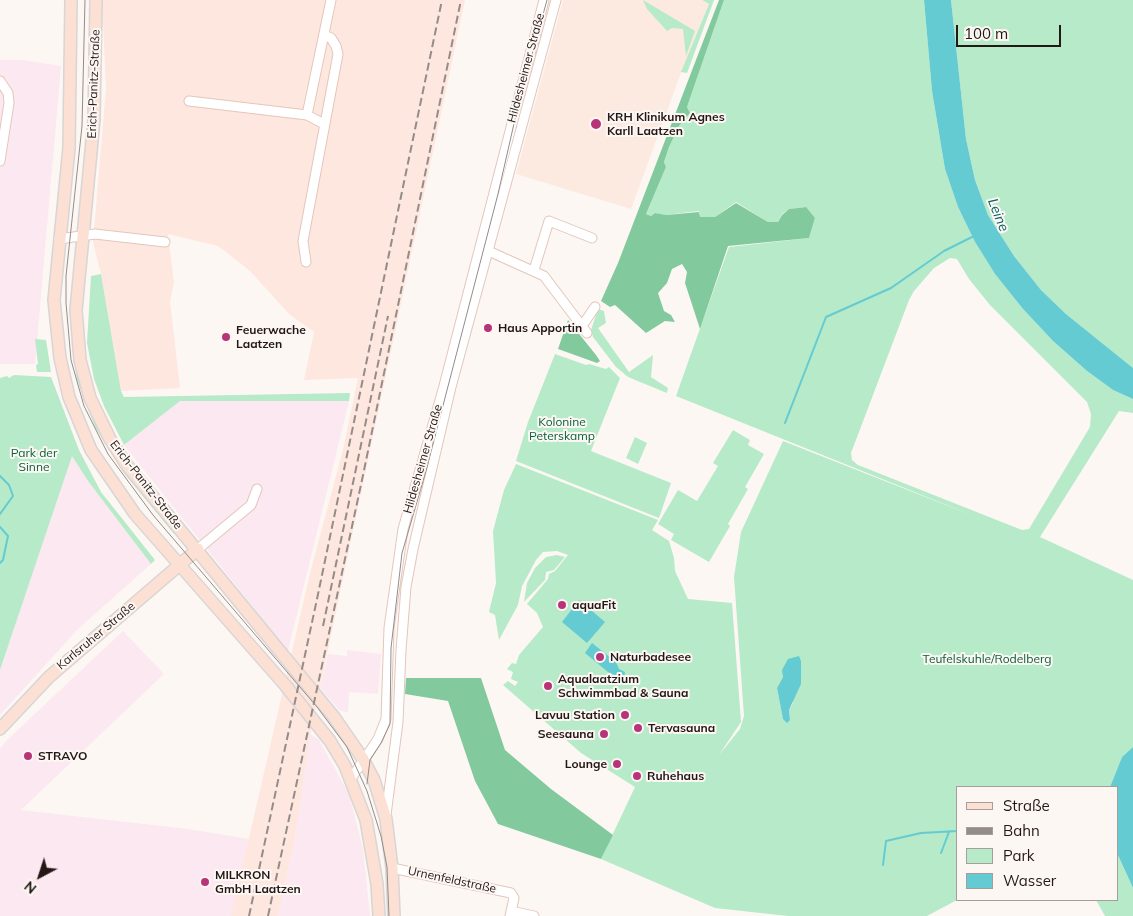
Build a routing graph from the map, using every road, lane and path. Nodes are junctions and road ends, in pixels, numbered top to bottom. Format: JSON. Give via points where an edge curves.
{"nodes":[{"id":1,"x":71,"y":0,"type":"edge"},
{"id":2,"x":96,"y":0,"type":"edge"},
{"id":3,"x":331,"y":0,"type":"edge"},
{"id":4,"x":544,"y":0,"type":"edge"},
{"id":5,"x":556,"y":0,"type":"edge"},
{"id":6,"x":324,"y":35,"type":"junction"},
{"id":7,"x":0,"y":80,"type":"edge"},
{"id":8,"x":189,"y":100,"type":"dead end"},
{"id":9,"x":307,"y":115,"type":"junction"},
{"id":10,"x":324,"y":124,"type":"junction"},
{"id":11,"x":0,"y":161,"type":"edge"},
{"id":12,"x":82,"y":235,"type":"junction"},
{"id":13,"x":592,"y":238,"type":"dead end"},
{"id":14,"x":59,"y":239,"type":"junction"},
{"id":15,"x":165,"y":242,"type":"dead end"},
{"id":16,"x":484,"y":249,"type":"junction"},
{"id":17,"x":306,"y":262,"type":"dead end"},
{"id":18,"x":534,"y":270,"type":"junction"},
{"id":19,"x":595,"y":307,"type":"dead end"},
{"id":20,"x":257,"y":489,"type":"dead end"},
{"id":21,"x":198,"y":549,"type":"junction"},
{"id":22,"x":179,"y":566,"type":"junction"},
{"id":23,"x":0,"y":729,"type":"edge"},
{"id":24,"x":363,"y":758,"type":"junction"},
{"id":25,"x":350,"y":780,"type":"junction"},
{"id":26,"x":386,"y":819,"type":"junction"},
{"id":27,"x":392,"y":868,"type":"junction"},
{"id":28,"x":511,"y":914,"type":"edge"},
{"id":29,"x":379,"y":916,"type":"edge"},
{"id":30,"x":394,"y":916,"type":"edge"},
{"id":31,"x":534,"y":916,"type":"edge"}],
"edges":[{"from":1,"to":14,"type":"main road","name":"Erich-Panitz-Straße","via":[[69,148]]},
{"from":2,"to":12,"type":"main road","name":"Erich-Panitz-Straße","via":[[94,120]]},
{"from":3,"to":6,"type":"street"},
{"from":4,"to":16,"type":"street","name":"Hildesheimer Straße"},
{"from":5,"to":16,"type":"street","name":"Hildesheimer Straße"},
{"from":6,"to":9,"type":"street"},
{"from":6,"to":10,"type":"street","via":[[331,38],[338,54]]},
{"from":7,"to":11,"type":"street","via":[[9,102]]},
{"from":8,"to":9,"type":"street"},
{"from":9,"to":10,"type":"street"},
{"from":10,"to":17,"type":"street","via":[[303,241]]},
{"from":12,"to":14,"type":"street"},
{"from":12,"to":15,"type":"street"},
{"from":12,"to":21,"type":"main road","name":"Erich-Panitz-Straße","via":[[76,334],[90,398],[126,464]]},
{"from":13,"to":18,"type":"street","via":[[549,221]]},
{"from":14,"to":22,"type":"main road","name":"Erich-Panitz-Straße","via":[[55,331],[77,420],[108,478]]},
{"from":16,"to":18,"type":"street"},
{"from":16,"to":24,"type":"street","name":"Hildesheimer Straße","via":[[403,529],[388,634],[386,719],[378,739]]},
{"from":16,"to":26,"type":"street","name":"Hildesheimer Straße","via":[[411,558],[401,650],[398,722]]},
{"from":18,"to":19,"type":"street","via":[[551,284],[584,330]]},
{"from":20,"to":21,"type":"street","via":[[251,505]]},
{"from":21,"to":22,"type":"main road","name":"Karlsruher Straße"},
{"from":21,"to":24,"type":"main road","name":"Erich-Panitz-Straße","via":[[334,717]]},
{"from":22,"to":23,"type":"main road","name":"Karlsruher Straße","via":[[49,677]]},
{"from":22,"to":25,"type":"main road","name":"Erich-Panitz-Straße","via":[[320,727]]},
{"from":24,"to":25,"type":"street","name":"Hildesheimer Straße"},
{"from":24,"to":26,"type":"main road","name":"Erich-Panitz-Straße","via":[[374,780]]},
{"from":25,"to":29,"type":"main road","via":[[370,838]]},
{"from":26,"to":27,"type":"main road","name":"Hildesheimer Straße"},
{"from":27,"to":28,"type":"street","name":"Urnenfeldstraße","via":[[511,892],[514,898]]},
{"from":27,"to":30,"type":"main road","name":"Hildesheimer Straße"},
{"from":28,"to":31,"type":"street"}]}
